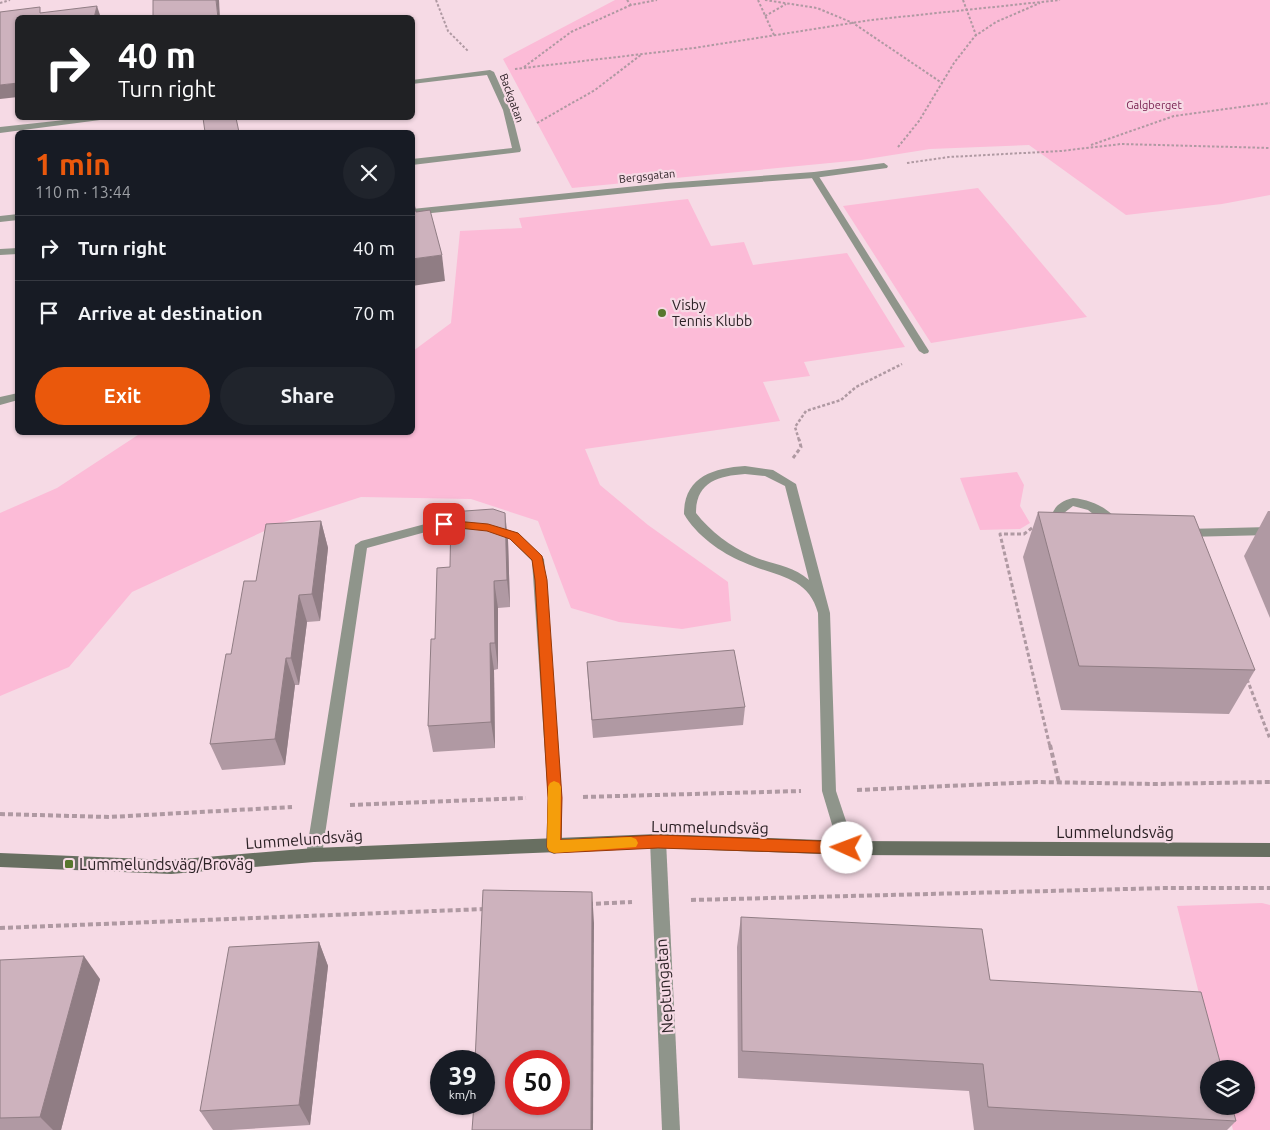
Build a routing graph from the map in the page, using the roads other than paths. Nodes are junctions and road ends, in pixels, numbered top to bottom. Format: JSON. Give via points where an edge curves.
{"nodes":[{"id":1,"x":415,"y":82,"type":"edge"},
{"id":2,"x":83,"y":120,"type":"edge"},
{"id":3,"x":0,"y":130,"type":"edge"},
{"id":4,"x":415,"y":162,"type":"edge"},
{"id":5,"x":884,"y":166,"type":"road end"},
{"id":6,"x":814,"y":175,"type":"junction"},
{"id":7,"x":415,"y":212,"type":"edge"},
{"id":8,"x":15,"y":217,"type":"edge"},
{"id":9,"x":0,"y":219,"type":"edge"},
{"id":10,"x":15,"y":251,"type":"edge"},
{"id":11,"x":0,"y":252,"type":"edge"},
{"id":12,"x":924,"y":351,"type":"road end"},
{"id":13,"x":15,"y":397,"type":"edge"},
{"id":14,"x":0,"y":401,"type":"edge"},
{"id":15,"x":1270,"y":531,"type":"edge"},
{"id":16,"x":1065,"y":532,"type":"edge"},
{"id":17,"x":1172,"y":532,"type":"edge"},
{"id":18,"x":1106,"y":536,"type":"edge"},
{"id":19,"x":818,"y":596,"type":"junction"},
{"id":20,"x":658,"y":842,"type":"junction"},
{"id":21,"x":554,"y":847,"type":"junction"},
{"id":22,"x":847,"y":848,"type":"junction"},
{"id":23,"x":1270,"y":850,"type":"edge"},
{"id":24,"x":314,"y":855,"type":"junction"},
{"id":25,"x":0,"y":860,"type":"edge"},
{"id":26,"x":671,"y":1130,"type":"edge"}],
"edges":[{"from":1,"to":4,"type":"street","name":"Backgatan","via":[[490,72],[507,110],[517,150]]},
{"from":2,"to":3,"type":"street"},
{"from":5,"to":6,"type":"street","name":"Bergsgatan"},
{"from":6,"to":7,"type":"street","name":"Bergsgatan","via":[[666,186]]},
{"from":6,"to":12,"type":"street"},
{"from":8,"to":9,"type":"street"},
{"from":10,"to":11,"type":"street"},
{"from":13,"to":14,"type":"street"},
{"from":15,"to":17,"type":"street"},
{"from":16,"to":18,"type":"street","via":[[1055,522],[1057,510],[1076,502],[1101,510],[1124,532]]},
{"from":19,"to":19,"type":"street","via":[[794,574],[747,559],[702,529],[690,514],[691,499],[697,488],[709,477],[737,471],[766,472],[790,484]]},
{"from":19,"to":22,"type":"street","via":[[824,613],[829,791]]},
{"from":20,"to":21,"type":"main road","name":"Lummelundsväg"},
{"from":20,"to":22,"type":"main road","name":"Lummelundsväg"},
{"from":20,"to":26,"type":"street","name":"Neptungatan","via":[[658,901]]},
{"from":21,"to":24,"type":"main road","name":"Lummelundsväg"},
{"from":21,"to":24,"type":"street","via":[[555,798],[538,559],[514,536],[488,528],[444,524],[361,545]]},
{"from":22,"to":23,"type":"main road","name":"Lummelundsväg"},
{"from":24,"to":25,"type":"main road","name":"Lummelundsväg","via":[[171,867]]}]}
